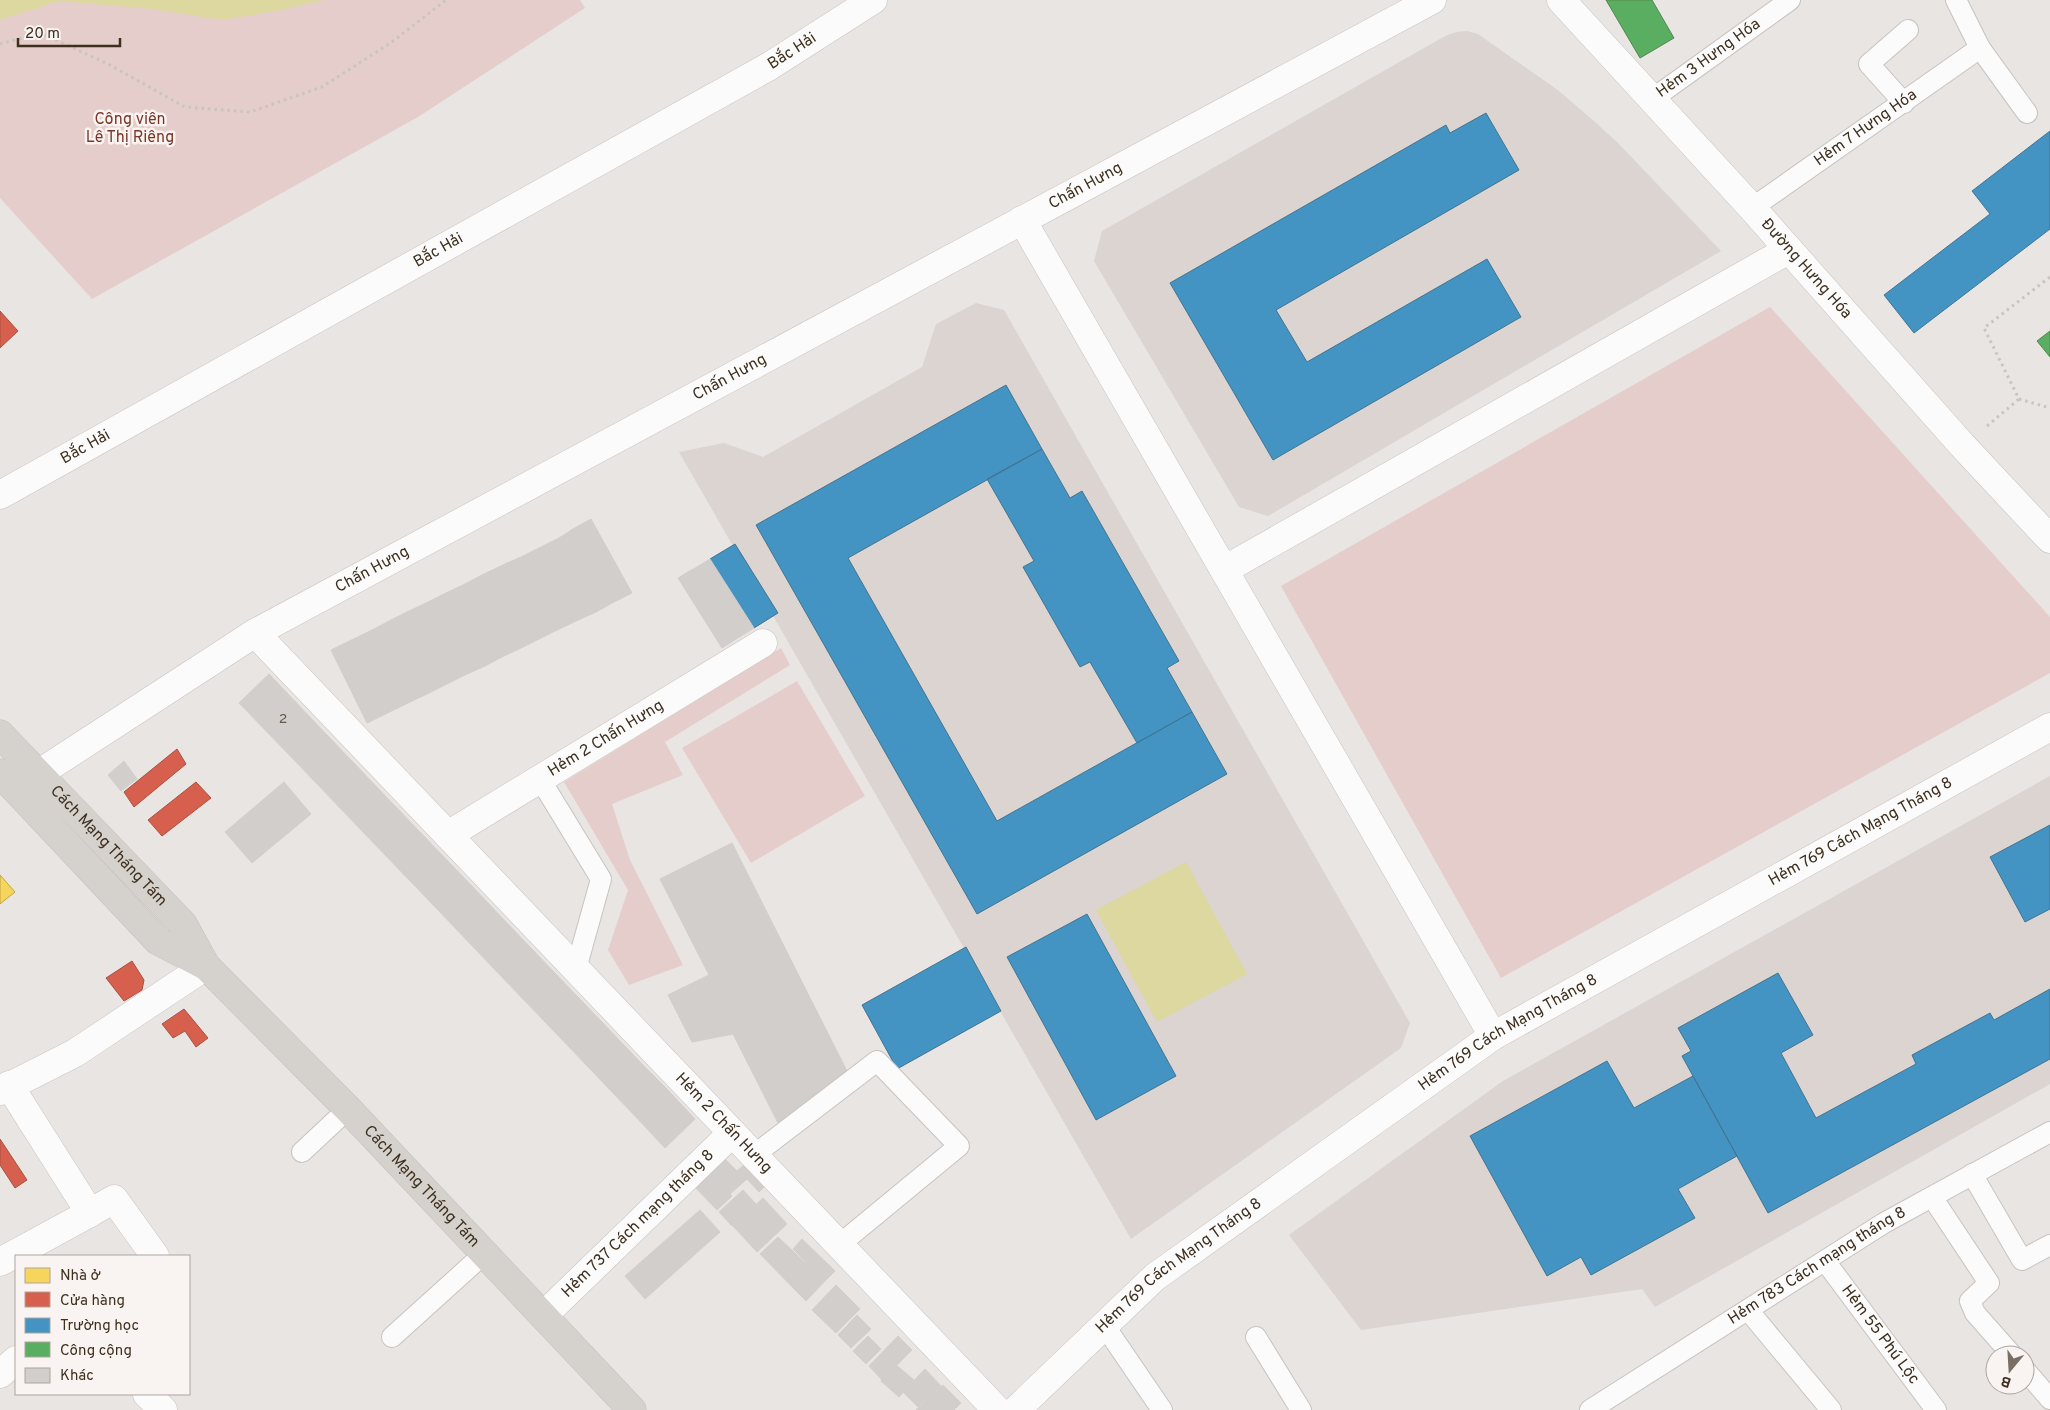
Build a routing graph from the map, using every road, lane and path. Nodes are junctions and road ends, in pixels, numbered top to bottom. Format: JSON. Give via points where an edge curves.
{"nodes":[{"id":1,"x":446,"y":0,"type":"edge"},
{"id":2,"x":873,"y":0,"type":"edge"},
{"id":3,"x":1432,"y":0,"type":"edge"},
{"id":4,"x":1561,"y":0,"type":"edge"},
{"id":5,"x":1790,"y":0,"type":"edge"},
{"id":6,"x":1956,"y":0,"type":"edge"},
{"id":7,"x":1908,"y":30,"type":"dead end"},
{"id":8,"x":0,"y":44,"type":"edge"},
{"id":9,"x":1980,"y":48,"type":"junction"},
{"id":10,"x":1652,"y":100,"type":"junction"},
{"id":11,"x":1904,"y":103,"type":"junction"},
{"id":12,"x":2027,"y":113,"type":"dead end"},
{"id":13,"x":1752,"y":208,"type":"junction"},
{"id":14,"x":1022,"y":220,"type":"junction"},
{"id":15,"x":1788,"y":250,"type":"junction"},
{"id":16,"x":2050,"y":277,"type":"edge"},
{"id":17,"x":2019,"y":399,"type":"junction"},
{"id":18,"x":2050,"y":408,"type":"edge"},
{"id":19,"x":1962,"y":445,"type":"junction"},
{"id":20,"x":0,"y":495,"type":"edge"},
{"id":21,"x":2050,"y":539,"type":"edge"},
{"id":22,"x":1224,"y":570,"type":"junction"},
{"id":23,"x":255,"y":632,"type":"junction"},
{"id":24,"x":763,"y":643,"type":"dead end"},
{"id":25,"x":2050,"y":727,"type":"edge"},
{"id":26,"x":0,"y":734,"type":"edge"},
{"id":27,"x":0,"y":773,"type":"edge"},
{"id":28,"x":38,"y":774,"type":"junction"},
{"id":29,"x":540,"y":779,"type":"junction"},
{"id":30,"x":448,"y":835,"type":"junction"},
{"id":31,"x":206,"y":966,"type":"junction"},
{"id":32,"x":576,"y":969,"type":"junction"},
{"id":33,"x":1492,"y":1036,"type":"junction"},
{"id":34,"x":5,"y":1088,"type":"edge"},
{"id":35,"x":348,"y":1109,"type":"junction"},
{"id":36,"x":2050,"y":1132,"type":"edge"},
{"id":37,"x":732,"y":1133,"type":"junction"},
{"id":38,"x":302,"y":1152,"type":"dead end"},
{"id":39,"x":754,"y":1156,"type":"junction"},
{"id":40,"x":1972,"y":1174,"type":"junction"},
{"id":41,"x":1932,"y":1197,"type":"junction"},
{"id":42,"x":90,"y":1213,"type":"junction"},
{"id":43,"x":839,"y":1245,"type":"junction"},
{"id":44,"x":2050,"y":1245,"type":"edge"},
{"id":45,"x":485,"y":1253,"type":"junction"},
{"id":46,"x":153,"y":1255,"type":"edge"},
{"id":47,"x":1825,"y":1261,"type":"junction"},
{"id":48,"x":0,"y":1262,"type":"edge"},
{"id":49,"x":1748,"y":1310,"type":"junction"},
{"id":50,"x":544,"y":1315,"type":"junction"},
{"id":51,"x":1104,"y":1325,"type":"junction"},
{"id":52,"x":392,"y":1337,"type":"dead end"},
{"id":53,"x":1256,"y":1337,"type":"dead end"},
{"id":54,"x":2003,"y":1345,"type":"edge"},
{"id":55,"x":15,"y":1361,"type":"edge"},
{"id":56,"x":0,"y":1374,"type":"edge"},
{"id":57,"x":2035,"y":1382,"type":"edge"},
{"id":58,"x":148,"y":1395,"type":"edge"},
{"id":59,"x":2050,"y":1399,"type":"edge"},
{"id":60,"x":163,"y":1410,"type":"edge"},
{"id":61,"x":632,"y":1410,"type":"edge"},
{"id":62,"x":997,"y":1410,"type":"edge"},
{"id":63,"x":1016,"y":1410,"type":"edge"},
{"id":64,"x":1162,"y":1410,"type":"edge"},
{"id":65,"x":1301,"y":1410,"type":"edge"},
{"id":66,"x":1590,"y":1410,"type":"edge"},
{"id":67,"x":1831,"y":1410,"type":"edge"},
{"id":68,"x":1936,"y":1410,"type":"edge"}],
"edges":[{"from":1,"to":8,"type":"path","via":[[392,42],[322,87],[250,112],[185,107],[110,65],[41,33]]},
{"from":2,"to":20,"type":"street","name":"Bắc Hải","via":[[768,67]]},
{"from":3,"to":14,"type":"street","name":"Chấn Hưng"},
{"from":4,"to":10,"type":"street","name":"Đường Hưng Hóa"},
{"from":5,"to":10,"type":"lane","name":"Hẻm 3 Hưng Hóa"},
{"from":6,"to":9,"type":"lane"},
{"from":7,"to":11,"type":"lane","via":[[1869,64]]},
{"from":9,"to":11,"type":"lane","name":"Hẻm 7 Hưng Hóa"},
{"from":9,"to":12,"type":"lane"},
{"from":10,"to":13,"type":"street","name":"Đường Hưng Hóa"},
{"from":11,"to":13,"type":"lane","name":"Hẻm 7 Hưng Hóa"},
{"from":13,"to":15,"type":"street","name":"Đường Hưng Hóa"},
{"from":14,"to":22,"type":"street"},
{"from":14,"to":23,"type":"street","name":"Chấn Hưng"},
{"from":15,"to":19,"type":"street","name":"Đường Hưng Hóa"},
{"from":15,"to":22,"type":"street"},
{"from":16,"to":17,"type":"path","via":[[1984,328]]},
{"from":17,"to":18,"type":"path"},
{"from":17,"to":19,"type":"path"},
{"from":19,"to":21,"type":"street","name":"Đường Hưng Hóa"},
{"from":22,"to":33,"type":"street"},
{"from":23,"to":28,"type":"street","name":"Chấn Hưng"},
{"from":23,"to":30,"type":"street","name":"Hẻm 2 Chấn Hưng"},
{"from":24,"to":29,"type":"street","name":"Hẻm 2 Chấn Hưng"},
{"from":25,"to":33,"type":"street","name":"Hẻm 769 Cách Mạng Tháng 8"},
{"from":26,"to":28,"type":"main road","name":"Cách Mạng Tháng Tám"},
{"from":27,"to":31,"type":"main road","name":"Cách Mạng Tháng Tám","via":[[158,940]]},
{"from":28,"to":31,"type":"main road","name":"Cách Mạng Tháng Tám","via":[[182,924]]},
{"from":29,"to":30,"type":"street","name":"Hẻm 2 Chấn Hưng"},
{"from":29,"to":32,"type":"lane","via":[[601,879]]},
{"from":30,"to":32,"type":"street","name":"Hẻm 2 Chấn Hưng"},
{"from":31,"to":34,"type":"street","via":[[75,1053]]},
{"from":31,"to":35,"type":"main road","name":"Cách Mạng Tháng Tám"},
{"from":32,"to":37,"type":"street","name":"Hẻm 2 Chấn Hưng"},
{"from":33,"to":51,"type":"street","name":"Hẻm 769 Cách Mạng Tháng 8","via":[[1155,1277]]},
{"from":34,"to":42,"type":"street"},
{"from":35,"to":38,"type":"lane"},
{"from":35,"to":45,"type":"main road","name":"Cách Mạng Tháng Tám"},
{"from":36,"to":40,"type":"lane","name":"Hẻm 783 Cách mạng tháng 8"},
{"from":37,"to":39,"type":"street","name":"Hẻm 2 Chấn Hưng"},
{"from":37,"to":50,"type":"street","name":"Hẻm 737 Cách mạng tháng 8"},
{"from":39,"to":43,"type":"street","name":"Hẻm 2 Chấn Hưng"},
{"from":39,"to":43,"type":"lane","via":[[877,1061],[959,1146]]},
{"from":40,"to":41,"type":"lane","name":"Hẻm 783 Cách mạng tháng 8"},
{"from":40,"to":44,"type":"lane","via":[[2022,1260]]},
{"from":41,"to":47,"type":"lane","name":"Hẻm 783 Cách mạng tháng 8"},
{"from":41,"to":54,"type":"lane","via":[[1989,1283],[1970,1301]]},
{"from":42,"to":46,"type":"street","via":[[114,1199]]},
{"from":42,"to":48,"type":"street"},
{"from":43,"to":62,"type":"street","name":"Hẻm 2 Chấn Hưng"},
{"from":45,"to":50,"type":"main road","name":"Cách Mạng Tháng Tám"},
{"from":45,"to":52,"type":"lane"},
{"from":47,"to":49,"type":"lane","name":"Hẻm 783 Cách mạng tháng 8"},
{"from":47,"to":68,"type":"lane","name":"Hẻm 55 Phú Lộc"},
{"from":49,"to":66,"type":"lane","name":"Hẻm 783 Cách mạng tháng 8"},
{"from":49,"to":67,"type":"lane"},
{"from":50,"to":61,"type":"main road","name":"Cách Mạng Tháng Tám"},
{"from":51,"to":63,"type":"street","name":"Hẻm 769 Cách Mạng Tháng 8"},
{"from":51,"to":64,"type":"lane"},
{"from":53,"to":65,"type":"lane"},
{"from":55,"to":56,"type":"street"},
{"from":57,"to":59,"type":"lane"},
{"from":58,"to":60,"type":"street"}]}
